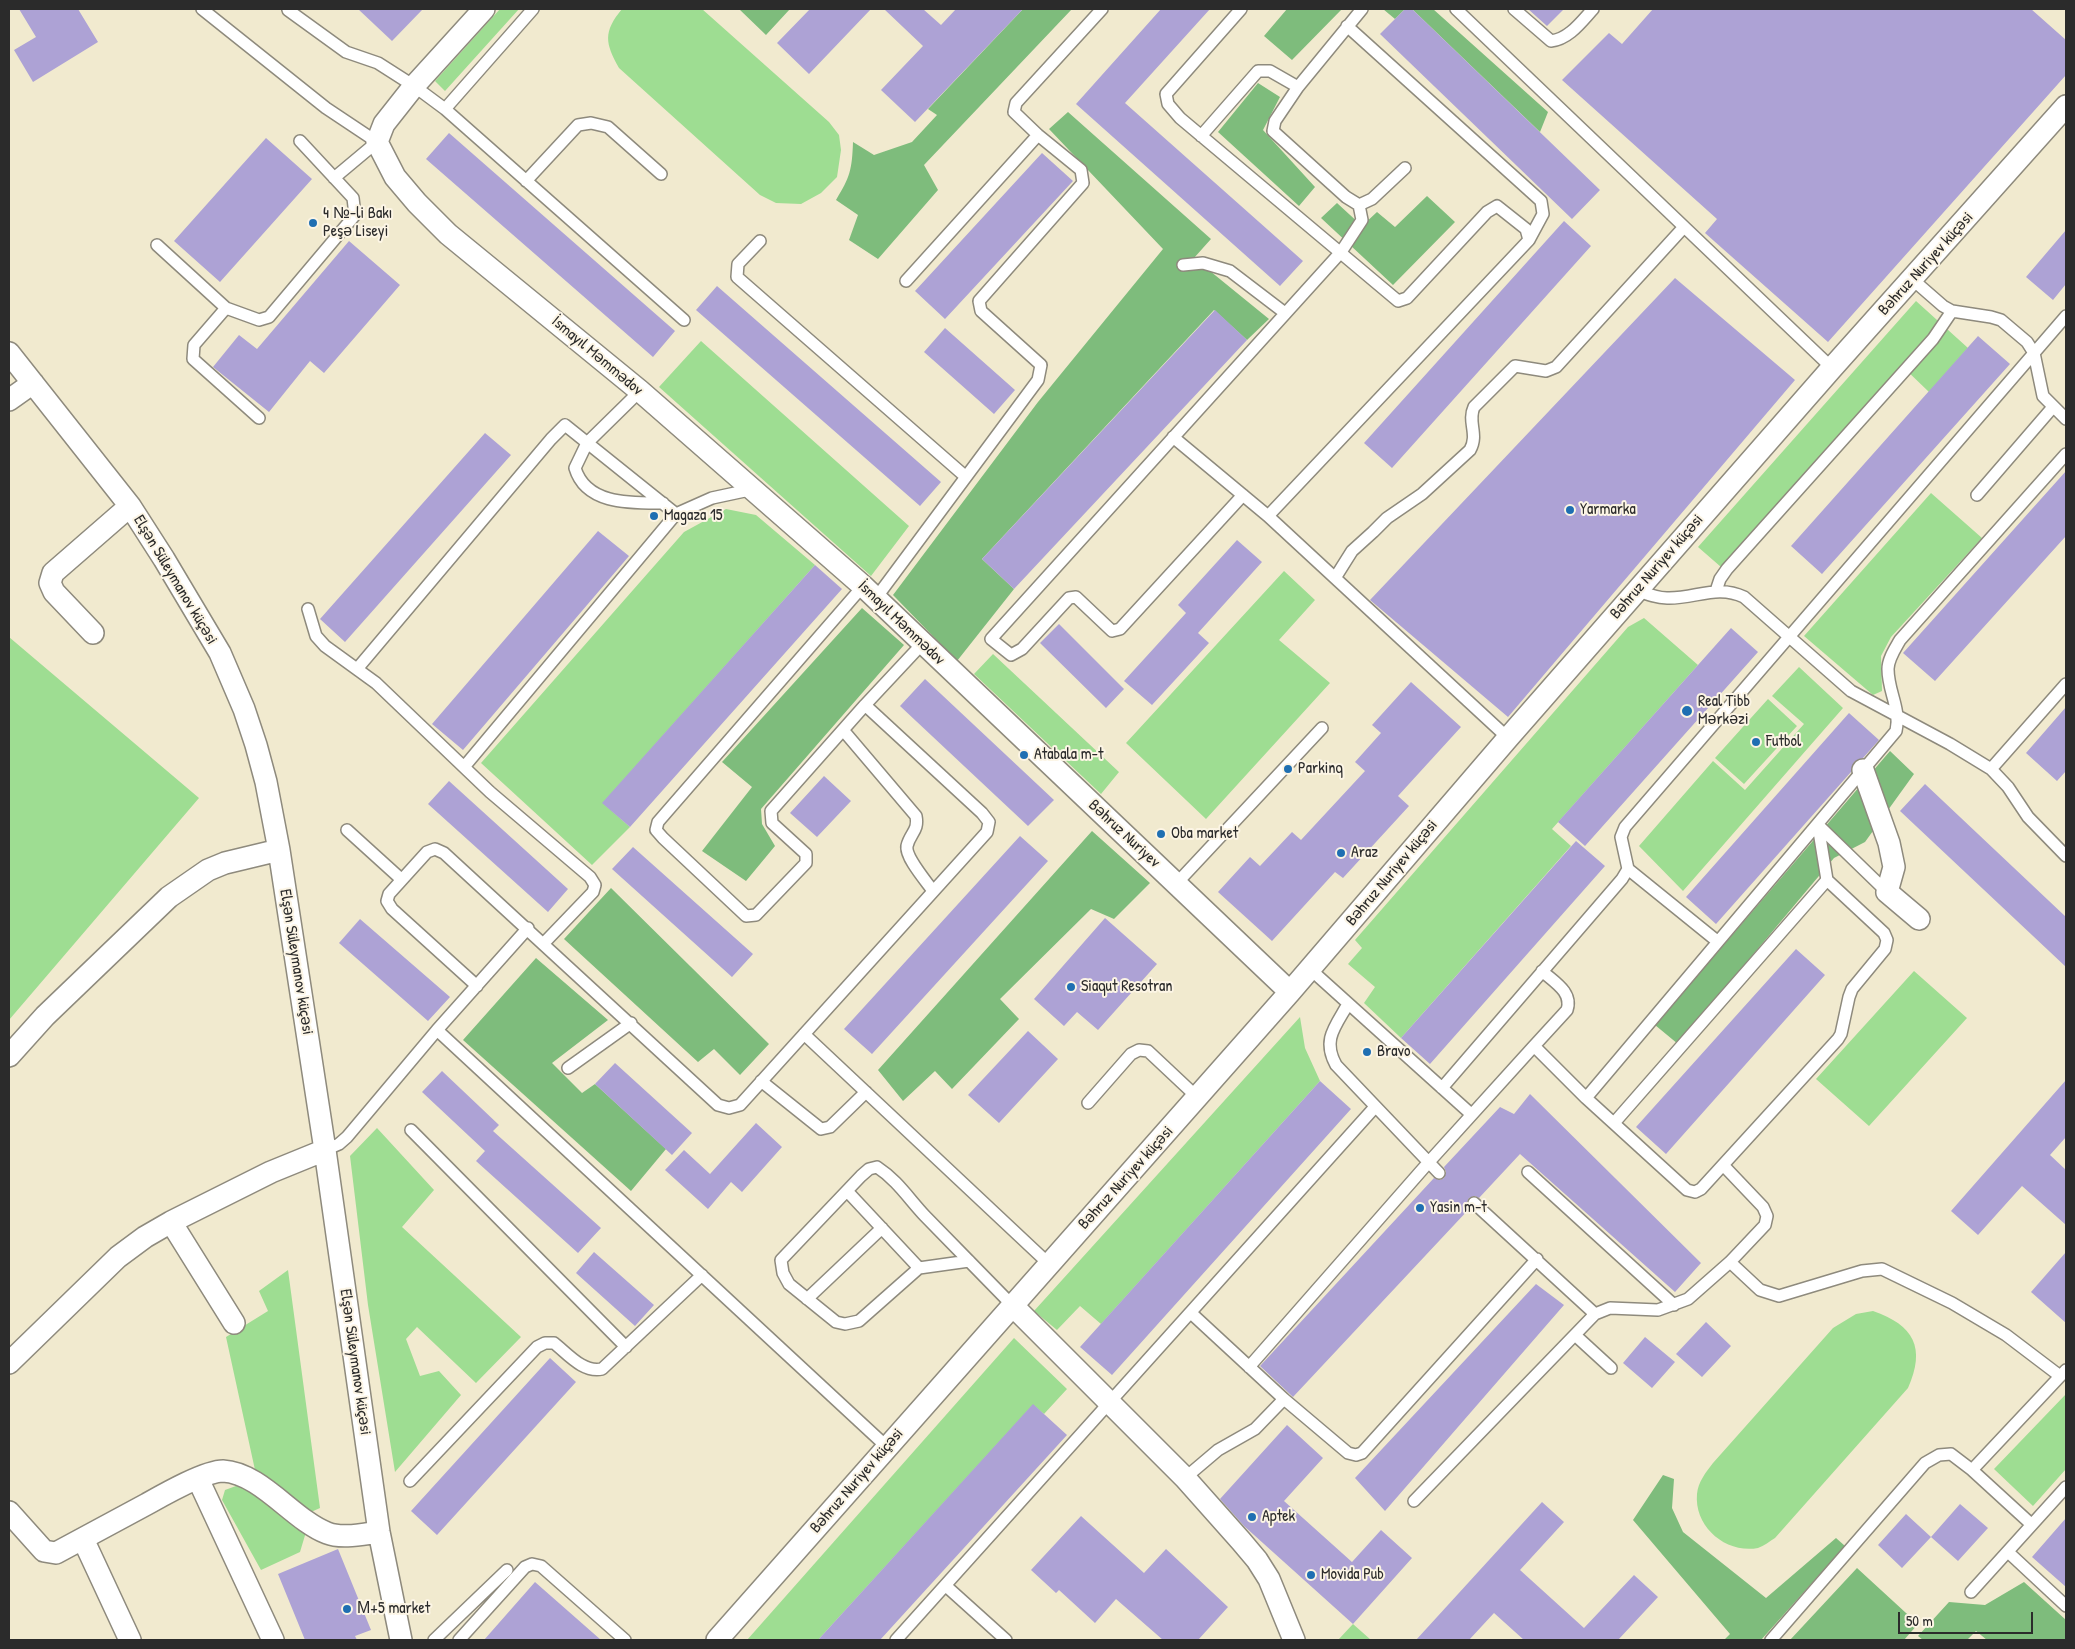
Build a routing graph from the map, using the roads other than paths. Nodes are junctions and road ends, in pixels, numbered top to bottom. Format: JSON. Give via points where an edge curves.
{"nodes":[{"id":1,"x":202,"y":9,"type":"edge"},
{"id":2,"x":484,"y":9,"type":"edge"},
{"id":3,"x":533,"y":9,"type":"edge"},
{"id":4,"x":1102,"y":9,"type":"edge"},
{"id":5,"x":1241,"y":9,"type":"edge"},
{"id":6,"x":1362,"y":9,"type":"edge"},
{"id":7,"x":1456,"y":9,"type":"edge"},
{"id":8,"x":1514,"y":9,"type":"edge"},
{"id":9,"x":1593,"y":9,"type":"edge"},
{"id":10,"x":288,"y":10,"type":"edge"},
{"id":11,"x":1347,"y":26,"type":"junction"},
{"id":12,"x":414,"y":86,"type":"junction"},
{"id":13,"x":1298,"y":87,"type":"junction"},
{"id":14,"x":445,"y":109,"type":"junction"},
{"id":15,"x":2064,"y":114,"type":"edge"},
{"id":16,"x":1038,"y":135,"type":"junction"},
{"id":17,"x":1202,"y":136,"type":"junction"},
{"id":18,"x":300,"y":141,"type":"dead end"},
{"id":19,"x":376,"y":142,"type":"junction"},
{"id":20,"x":1405,"y":168,"type":"dead end"},
{"id":21,"x":661,"y":174,"type":"dead end"},
{"id":22,"x":334,"y":178,"type":"junction"},
{"id":23,"x":526,"y":180,"type":"junction"},
{"id":24,"x":1359,"y":205,"type":"junction"},
{"id":25,"x":1684,"y":227,"type":"junction"},
{"id":26,"x":1529,"y":240,"type":"junction"},
{"id":27,"x":760,"y":241,"type":"dead end"},
{"id":28,"x":157,"y":245,"type":"dead end"},
{"id":29,"x":1341,"y":252,"type":"junction"},
{"id":30,"x":1183,"y":265,"type":"dead end"},
{"id":31,"x":1912,"y":279,"type":"junction"},
{"id":32,"x":906,"y":281,"type":"dead end"},
{"id":33,"x":226,"y":308,"type":"junction"},
{"id":34,"x":1952,"y":311,"type":"junction"},
{"id":35,"x":1285,"y":313,"type":"junction"},
{"id":36,"x":2066,"y":316,"type":"edge"},
{"id":37,"x":684,"y":320,"type":"dead end"},
{"id":38,"x":9,"y":353,"type":"edge"},
{"id":39,"x":2034,"y":353,"type":"junction"},
{"id":40,"x":1832,"y":368,"type":"junction"},
{"id":41,"x":33,"y":383,"type":"junction"},
{"id":42,"x":640,"y":391,"type":"junction"},
{"id":43,"x":9,"y":400,"type":"edge"},
{"id":44,"x":2053,"y":408,"type":"junction"},
{"id":45,"x":259,"y":418,"type":"dead end"},
{"id":46,"x":2066,"y":419,"type":"edge"},
{"id":47,"x":1173,"y":437,"type":"junction"},
{"id":48,"x":587,"y":442,"type":"junction"},
{"id":49,"x":2066,"y":454,"type":"edge"},
{"id":50,"x":966,"y":477,"type":"junction"},
{"id":51,"x":754,"y":489,"type":"junction"},
{"id":52,"x":1243,"y":495,"type":"junction"},
{"id":53,"x":1977,"y":495,"type":"dead end"},
{"id":54,"x":663,"y":504,"type":"junction"},
{"id":55,"x":130,"y":506,"type":"junction"},
{"id":56,"x":676,"y":514,"type":"junction"},
{"id":57,"x":1268,"y":516,"type":"junction"},
{"id":58,"x":1335,"y":578,"type":"junction"},
{"id":59,"x":1637,"y":590,"type":"junction"},
{"id":60,"x":1716,"y":591,"type":"junction"},
{"id":61,"x":870,"y":592,"type":"junction"},
{"id":62,"x":308,"y":609,"type":"dead end"},
{"id":63,"x":94,"y":633,"type":"dead end"},
{"id":64,"x":1789,"y":637,"type":"junction"},
{"id":65,"x":923,"y":643,"type":"junction"},
{"id":66,"x":357,"y":669,"type":"junction"},
{"id":67,"x":957,"y":677,"type":"joint"},
{"id":68,"x":2066,"y":684,"type":"edge"},
{"id":69,"x":865,"y":704,"type":"junction"},
{"id":70,"x":1899,"y":718,"type":"junction"},
{"id":71,"x":1322,"y":728,"type":"dead end"},
{"id":72,"x":843,"y":730,"type":"junction"},
{"id":73,"x":1508,"y":738,"type":"junction"},
{"id":74,"x":464,"y":767,"type":"junction"},
{"id":75,"x":1991,"y":769,"type":"junction"},
{"id":76,"x":1863,"y":770,"type":"junction"},
{"id":77,"x":1818,"y":825,"type":"junction"},
{"id":78,"x":347,"y":830,"type":"dead end"},
{"id":79,"x":279,"y":850,"type":"junction"},
{"id":80,"x":2066,"y":856,"type":"edge"},
{"id":81,"x":1628,"y":869,"type":"junction"},
{"id":82,"x":401,"y":879,"type":"junction"},
{"id":83,"x":1827,"y":880,"type":"junction"},
{"id":84,"x":1176,"y":884,"type":"junction"},
{"id":85,"x":933,"y":891,"type":"junction"},
{"id":86,"x":1887,"y":892,"type":"junction"},
{"id":87,"x":1919,"y":919,"type":"dead end"},
{"id":88,"x":528,"y":928,"type":"junction"},
{"id":89,"x":1717,"y":941,"type":"junction"},
{"id":90,"x":544,"y":943,"type":"junction"},
{"id":91,"x":1310,"y":970,"type":"junction"},
{"id":92,"x":1542,"y":971,"type":"junction"},
{"id":93,"x":477,"y":986,"type":"junction"},
{"id":94,"x":1290,"y":992,"type":"junction"},
{"id":95,"x":1348,"y":1004,"type":"junction"},
{"id":96,"x":631,"y":1023,"type":"junction"},
{"id":97,"x":437,"y":1030,"type":"junction"},
{"id":98,"x":804,"y":1034,"type":"junction"},
{"id":99,"x":1534,"y":1046,"type":"junction"},
{"id":100,"x":9,"y":1056,"type":"edge"},
{"id":101,"x":568,"y":1068,"type":"dead end"},
{"id":102,"x":762,"y":1081,"type":"junction"},
{"id":103,"x":1442,"y":1088,"type":"junction"},
{"id":104,"x":866,"y":1092,"type":"junction"},
{"id":105,"x":1197,"y":1097,"type":"junction"},
{"id":106,"x":1586,"y":1098,"type":"junction"},
{"id":107,"x":1088,"y":1103,"type":"dead end"},
{"id":108,"x":1375,"y":1107,"type":"junction"},
{"id":109,"x":1471,"y":1114,"type":"junction"},
{"id":110,"x":1614,"y":1123,"type":"junction"},
{"id":111,"x":411,"y":1130,"type":"dead end"},
{"id":112,"x":325,"y":1150,"type":"junction"},
{"id":113,"x":1428,"y":1163,"type":"junction"},
{"id":114,"x":1723,"y":1165,"type":"junction"},
{"id":115,"x":1528,"y":1172,"type":"dead end"},
{"id":116,"x":1439,"y":1173,"type":"dead end"},
{"id":117,"x":847,"y":1190,"type":"junction"},
{"id":118,"x":1474,"y":1203,"type":"dead end"},
{"id":119,"x":171,"y":1222,"type":"junction"},
{"id":120,"x":882,"y":1228,"type":"junction"},
{"id":121,"x":1537,"y":1259,"type":"junction"},
{"id":122,"x":969,"y":1261,"type":"junction"},
{"id":123,"x":1730,"y":1262,"type":"junction"},
{"id":124,"x":1049,"y":1264,"type":"junction"},
{"id":125,"x":919,"y":1268,"type":"junction"},
{"id":126,"x":702,"y":1275,"type":"junction"},
{"id":127,"x":807,"y":1299,"type":"junction"},
{"id":128,"x":1012,"y":1305,"type":"junction"},
{"id":129,"x":1674,"y":1305,"type":"junction"},
{"id":130,"x":1191,"y":1313,"type":"junction"},
{"id":131,"x":1595,"y":1314,"type":"junction"},
{"id":132,"x":234,"y":1323,"type":"dead end"},
{"id":133,"x":1575,"y":1335,"type":"junction"},
{"id":134,"x":626,"y":1347,"type":"junction"},
{"id":135,"x":9,"y":1363,"type":"edge"},
{"id":136,"x":1249,"y":1367,"type":"junction"},
{"id":137,"x":1612,"y":1368,"type":"dead end"},
{"id":138,"x":2063,"y":1373,"type":"edge"},
{"id":139,"x":1284,"y":1399,"type":"junction"},
{"id":140,"x":1110,"y":1403,"type":"junction"},
{"id":141,"x":887,"y":1447,"type":"junction"},
{"id":142,"x":1972,"y":1470,"type":"junction"},
{"id":143,"x":198,"y":1478,"type":"junction"},
{"id":144,"x":1185,"y":1478,"type":"junction"},
{"id":145,"x":410,"y":1480,"type":"dead end"},
{"id":146,"x":2066,"y":1488,"type":"edge"},
{"id":147,"x":1414,"y":1501,"type":"dead end"},
{"id":148,"x":9,"y":1512,"type":"edge"},
{"id":149,"x":2031,"y":1524,"type":"junction"},
{"id":150,"x":379,"y":1532,"type":"junction"},
{"id":151,"x":83,"y":1539,"type":"junction"},
{"id":152,"x":2008,"y":1552,"type":"junction"},
{"id":153,"x":508,"y":1570,"type":"dead end"},
{"id":154,"x":946,"y":1586,"type":"junction"},
{"id":155,"x":1971,"y":1592,"type":"dead end"},
{"id":156,"x":2064,"y":1600,"type":"edge"},
{"id":157,"x":440,"y":1638,"type":"edge"},
{"id":158,"x":130,"y":1640,"type":"edge"},
{"id":159,"x":273,"y":1640,"type":"edge"},
{"id":160,"x":401,"y":1640,"type":"edge"},
{"id":161,"x":459,"y":1640,"type":"edge"},
{"id":162,"x":625,"y":1640,"type":"edge"},
{"id":163,"x":717,"y":1640,"type":"edge"},
{"id":164,"x":896,"y":1640,"type":"edge"},
{"id":165,"x":1006,"y":1640,"type":"edge"},
{"id":166,"x":1294,"y":1640,"type":"edge"},
{"id":167,"x":1771,"y":1640,"type":"edge"}],
"edges":[{"from":1,"to":19,"type":"lane","via":[[326,108]]},
{"from":2,"to":12,"type":"street"},
{"from":3,"to":14,"type":"lane"},
{"from":4,"to":16,"type":"lane","via":[[1016,103],[1014,112]]},
{"from":5,"to":17,"type":"lane","via":[[1166,94],[1168,104]]},
{"from":6,"to":11,"type":"lane"},
{"from":7,"to":25,"type":"lane"},
{"from":8,"to":9,"type":"lane","via":[[1551,41],[1560,40],[1571,32]]},
{"from":10,"to":12,"type":"lane","via":[[346,52],[378,63]]},
{"from":11,"to":13,"type":"lane"},
{"from":11,"to":26,"type":"lane","via":[[1541,202],[1543,214]]},
{"from":12,"to":14,"type":"lane"},
{"from":12,"to":19,"type":"street","via":[[384,124]]},
{"from":13,"to":17,"type":"lane","via":[[1270,71],[1258,71]]},
{"from":13,"to":24,"type":"lane","via":[[1275,121],[1273,131]]},
{"from":14,"to":23,"type":"lane"},
{"from":15,"to":31,"type":"street","name":"Bəhruz Nuriyev küçəsi"},
{"from":16,"to":32,"type":"lane"},
{"from":16,"to":50,"type":"lane","via":[[1081,170],[1083,183],[979,302],[981,311],[1041,365],[1038,380]]},
{"from":17,"to":29,"type":"lane"},
{"from":18,"to":22,"type":"lane"},
{"from":19,"to":22,"type":"lane"},
{"from":19,"to":42,"type":"street","name":"İsmayıl Məmmədov","via":[[395,177],[448,234]]},
{"from":20,"to":24,"type":"lane","via":[[1372,199]]},
{"from":21,"to":23,"type":"lane","via":[[608,127],[591,123],[578,125]]},
{"from":22,"to":33,"type":"lane","via":[[353,198],[355,216],[269,317],[259,320]]},
{"from":23,"to":37,"type":"lane"},
{"from":24,"to":29,"type":"lane","via":[[1362,220]]},
{"from":25,"to":40,"type":"lane"},
{"from":25,"to":58,"type":"lane","via":[[1556,367],[1546,371],[1515,366],[1474,407],[1475,442],[1470,450],[1422,494],[1372,532],[1352,551]]},
{"from":26,"to":29,"type":"lane","via":[[1526,229],[1497,206],[1487,212],[1406,298],[1398,301]]},
{"from":26,"to":57,"type":"lane"},
{"from":27,"to":50,"type":"lane","via":[[738,264],[737,277]]},
{"from":28,"to":33,"type":"lane"},
{"from":29,"to":35,"type":"lane"},
{"from":30,"to":35,"type":"lane","via":[[1203,263],[1230,271]]},
{"from":31,"to":34,"type":"lane"},
{"from":31,"to":40,"type":"street","name":"Bəhruz Nuriyev küçəsi"},
{"from":33,"to":45,"type":"lane","via":[[194,345],[193,359]]},
{"from":34,"to":39,"type":"lane","via":[[2001,320],[2027,342]]},
{"from":34,"to":60,"type":"lane","via":[[1933,339],[1727,569]]},
{"from":35,"to":47,"type":"lane"},
{"from":36,"to":39,"type":"lane"},
{"from":38,"to":41,"type":"street","name":"Elşən Süleymanov küçəsi"},
{"from":39,"to":44,"type":"lane","via":[[2043,396]]},
{"from":39,"to":64,"type":"lane"},
{"from":40,"to":59,"type":"street","name":"Bəhruz Nuriyev küçəsi"},
{"from":41,"to":43,"type":"street"},
{"from":41,"to":55,"type":"street","name":"Elşən Süleymanov küçəsi"},
{"from":42,"to":48,"type":"lane"},
{"from":42,"to":51,"type":"street","name":"İsmayıl Məmmədov"},
{"from":44,"to":46,"type":"lane"},
{"from":44,"to":53,"type":"lane"},
{"from":47,"to":52,"type":"lane"},
{"from":47,"to":52,"type":"lane","via":[[991,639],[1010,655],[1022,649],[1068,598],[1076,597],[1112,631],[1120,629]]},
{"from":48,"to":54,"type":"lane"},
{"from":48,"to":54,"type":"lane","via":[[575,468],[578,477],[593,494],[627,502]]},
{"from":48,"to":66,"type":"lane","via":[[565,425]]},
{"from":49,"to":70,"type":"lane","via":[[1900,640],[1888,669]]},
{"from":50,"to":61,"type":"lane"},
{"from":51,"to":56,"type":"lane","via":[[712,498]]},
{"from":51,"to":61,"type":"street","name":"İsmayıl Məmmədov"},
{"from":52,"to":57,"type":"lane"},
{"from":54,"to":56,"type":"lane"},
{"from":55,"to":63,"type":"street","via":[[54,573],[50,583],[54,592]]},
{"from":55,"to":79,"type":"street","name":"Elşən Süleymanov küçəsi","via":[[205,627],[244,709],[266,782]]},
{"from":56,"to":74,"type":"lane"},
{"from":57,"to":58,"type":"lane"},
{"from":58,"to":73,"type":"lane"},
{"from":59,"to":60,"type":"lane","via":[[1668,598]]},
{"from":59,"to":73,"type":"street","name":"Bəhruz Nuriyev küçəsi"},
{"from":60,"to":64,"type":"lane","via":[[1732,591],[1744,597]]},
{"from":61,"to":65,"type":"street","name":"İsmayıl Məmmədov"},
{"from":61,"to":72,"type":"lane","via":[[658,822],[656,830],[746,916],[756,915],[806,863],[806,854],[772,823],[771,811]]},
{"from":62,"to":66,"type":"lane","via":[[316,636]]},
{"from":64,"to":70,"type":"lane","via":[[1851,692]]},
{"from":64,"to":81,"type":"lane","via":[[1625,827],[1621,837]]},
{"from":65,"to":67,"type":"street","name":"İsmayıl Məmmədov"},
{"from":65,"to":69,"type":"lane"},
{"from":66,"to":74,"type":"lane","via":[[376,683]]},
{"from":67,"to":84,"type":"street","name":"Bəhruz Nuriyev"},
{"from":68,"to":75,"type":"lane"},
{"from":69,"to":72,"type":"lane"},
{"from":69,"to":85,"type":"lane","via":[[990,822],[987,832]]},
{"from":70,"to":75,"type":"lane"},
{"from":70,"to":76,"type":"lane","via":[[1896,731]]},
{"from":71,"to":84,"type":"lane"},
{"from":72,"to":85,"type":"lane","via":[[916,816],[918,825],[907,847],[909,857]]},
{"from":73,"to":91,"type":"street","name":"Bəhruz Nuriyev küçəsi"},
{"from":74,"to":90,"type":"lane","via":[[590,877],[595,885],[593,892]]},
{"from":75,"to":80,"type":"lane","via":[[2028,817]]},
{"from":76,"to":77,"type":"lane"},
{"from":76,"to":86,"type":"street","via":[[1894,867]]},
{"from":77,"to":83,"type":"lane"},
{"from":77,"to":86,"type":"lane"},
{"from":77,"to":89,"type":"lane"},
{"from":78,"to":82,"type":"lane"},
{"from":79,"to":100,"type":"street","via":[[208,870],[168,897]]},
{"from":79,"to":112,"type":"street","name":"Elşən Süleymanov küçəsi"},
{"from":81,"to":89,"type":"lane"},
{"from":81,"to":92,"type":"lane"},
{"from":82,"to":88,"type":"lane","via":[[427,852],[436,850],[444,853]]},
{"from":82,"to":93,"type":"lane","via":[[387,902]]},
{"from":83,"to":110,"type":"lane"},
{"from":83,"to":114,"type":"lane","via":[[1884,933],[1887,940],[1885,949],[1852,990],[1838,1039]]},
{"from":84,"to":94,"type":"street","name":"Bəhruz Nuriyev"},
{"from":85,"to":98,"type":"lane"},
{"from":86,"to":87,"type":"street"},
{"from":88,"to":90,"type":"lane"},
{"from":88,"to":93,"type":"lane"},
{"from":89,"to":106,"type":"lane"},
{"from":90,"to":96,"type":"lane"},
{"from":91,"to":94,"type":"street","name":"Bəhruz Nuriyev küçəsi"},
{"from":91,"to":95,"type":"lane"},
{"from":92,"to":99,"type":"lane","via":[[1566,994],[1569,1002],[1567,1010]]},
{"from":92,"to":103,"type":"lane"},
{"from":93,"to":97,"type":"lane"},
{"from":94,"to":105,"type":"street","name":"Bəhruz Nuriyev küçəsi"},
{"from":95,"to":103,"type":"lane"},
{"from":95,"to":108,"type":"lane","via":[[1329,1038],[1331,1056]]},
{"from":96,"to":101,"type":"lane"},
{"from":96,"to":102,"type":"lane","via":[[718,1105],[729,1108],[740,1105]]},
{"from":97,"to":112,"type":"lane","via":[[347,1137]]},
{"from":97,"to":126,"type":"lane"},
{"from":98,"to":102,"type":"lane"},
{"from":98,"to":104,"type":"lane"},
{"from":99,"to":106,"type":"lane"},
{"from":99,"to":109,"type":"lane"},
{"from":102,"to":104,"type":"lane","via":[[821,1129],[830,1127]]},
{"from":103,"to":109,"type":"lane"},
{"from":104,"to":124,"type":"lane"},
{"from":105,"to":107,"type":"lane","via":[[1148,1051],[1139,1050],[1131,1054]]},
{"from":105,"to":124,"type":"street","name":"Bəhruz Nuriyev küçəsi"},
{"from":106,"to":110,"type":"lane"},
{"from":108,"to":113,"type":"lane"},
{"from":108,"to":130,"type":"lane"},
{"from":109,"to":113,"type":"lane"},
{"from":110,"to":114,"type":"lane","via":[[1687,1190],[1695,1192],[1701,1189]]},
{"from":111,"to":134,"type":"lane"},
{"from":112,"to":119,"type":"street","via":[[271,1172]]},
{"from":112,"to":150,"type":"street","name":"Elşən Süleymanov küçəsi"},
{"from":113,"to":116,"type":"lane"},
{"from":113,"to":136,"type":"lane"},
{"from":114,"to":123,"type":"lane","via":[[1763,1207],[1767,1216],[1765,1225]]},
{"from":115,"to":129,"type":"lane"},
{"from":117,"to":120,"type":"lane"},
{"from":117,"to":122,"type":"lane","via":[[869,1169],[877,1167],[892,1177]]},
{"from":117,"to":127,"type":"lane","via":[[781,1260],[789,1284]]},
{"from":118,"to":121,"type":"lane"},
{"from":119,"to":132,"type":"street"},
{"from":119,"to":135,"type":"street","via":[[118,1257]]},
{"from":120,"to":125,"type":"lane"},
{"from":120,"to":127,"type":"lane"},
{"from":121,"to":131,"type":"lane"},
{"from":121,"to":139,"type":"lane","via":[[1362,1452],[1356,1455],[1348,1453]]},
{"from":122,"to":125,"type":"lane"},
{"from":122,"to":128,"type":"lane"},
{"from":123,"to":129,"type":"lane","via":[[1688,1299]]},
{"from":123,"to":138,"type":"lane","via":[[1760,1290],[1779,1296],[1862,1271],[1882,1269],[1952,1303]]},
{"from":124,"to":128,"type":"street","name":"Bəhruz Nuriyev küçəsi"},
{"from":125,"to":127,"type":"lane","via":[[854,1323],[836,1322]]},
{"from":126,"to":134,"type":"lane"},
{"from":126,"to":141,"type":"lane"},
{"from":128,"to":140,"type":"street"},
{"from":128,"to":141,"type":"street","name":"Bəhruz Nuriyev küçəsi"},
{"from":129,"to":131,"type":"lane","via":[[1658,1310],[1610,1308]]},
{"from":130,"to":136,"type":"lane"},
{"from":130,"to":140,"type":"lane"},
{"from":131,"to":133,"type":"lane"},
{"from":133,"to":137,"type":"lane"},
{"from":133,"to":147,"type":"lane"},
{"from":134,"to":145,"type":"lane","via":[[602,1370],[594,1371],[586,1370],[554,1342],[537,1347]]},
{"from":136,"to":139,"type":"lane"},
{"from":138,"to":142,"type":"lane"},
{"from":139,"to":144,"type":"lane","via":[[1256,1429],[1218,1450]]},
{"from":140,"to":144,"type":"street"},
{"from":140,"to":154,"type":"lane"},
{"from":141,"to":163,"type":"street","name":"Bəhruz Nuriyev küçəsi"},
{"from":142,"to":149,"type":"lane"},
{"from":142,"to":167,"type":"lane","via":[[1951,1454],[1938,1455],[1925,1463]]},
{"from":143,"to":150,"type":"street","via":[[222,1471],[241,1476],[328,1534],[342,1536]]},
{"from":143,"to":151,"type":"street"},
{"from":143,"to":159,"type":"street"},
{"from":144,"to":166,"type":"street","via":[[1257,1560],[1278,1597]]},
{"from":146,"to":149,"type":"lane"},
{"from":148,"to":151,"type":"street","via":[[44,1551],[56,1553]]},
{"from":149,"to":152,"type":"lane"},
{"from":150,"to":160,"type":"street","name":"Elşən Süleymanov küçəsi"},
{"from":151,"to":158,"type":"street"},
{"from":152,"to":155,"type":"lane"},
{"from":152,"to":156,"type":"lane"},
{"from":153,"to":157,"type":"lane"},
{"from":154,"to":164,"type":"lane"},
{"from":154,"to":165,"type":"lane"},
{"from":161,"to":162,"type":"lane","via":[[525,1567],[532,1564],[541,1566]]}]}
